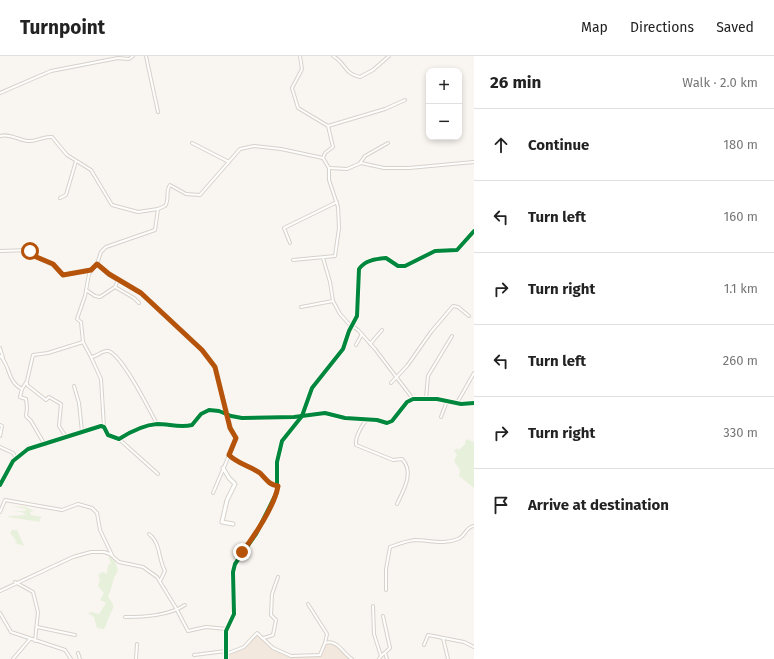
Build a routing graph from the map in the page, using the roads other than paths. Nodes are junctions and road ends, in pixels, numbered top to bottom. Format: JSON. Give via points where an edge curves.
{"nodes":[{"id":1,"x":133,"y":56,"type":"edge"},
{"id":2,"x":146,"y":56,"type":"edge"},
{"id":3,"x":300,"y":56,"type":"edge"},
{"id":4,"x":333,"y":56,"type":"edge"},
{"id":5,"x":388,"y":56,"type":"edge"},
{"id":6,"x":0,"y":93,"type":"edge"},
{"id":7,"x":405,"y":100,"type":"dead end"},
{"id":8,"x":158,"y":112,"type":"dead end"},
{"id":9,"x":328,"y":126,"type":"junction"},
{"id":10,"x":0,"y":136,"type":"edge"},
{"id":11,"x":192,"y":143,"type":"dead end"},
{"id":12,"x":388,"y":143,"type":"dead end"},
{"id":13,"x":323,"y":158,"type":"junction"},
{"id":14,"x":76,"y":161,"type":"junction"},
{"id":15,"x":229,"y":162,"type":"junction"},
{"id":16,"x":474,"y":162,"type":"edge"},
{"id":17,"x":360,"y":163,"type":"junction"},
{"id":18,"x":329,"y":168,"type":"junction"},
{"id":19,"x":60,"y":198,"type":"dead end"},
{"id":20,"x":337,"y":202,"type":"junction"},
{"id":21,"x":158,"y":209,"type":"junction"},
{"id":22,"x":474,"y":232,"type":"edge"},
{"id":23,"x":290,"y":243,"type":"dead end"},
{"id":24,"x":0,"y":251,"type":"edge"},
{"id":25,"x":323,"y":258,"type":"junction"},
{"id":26,"x":293,"y":260,"type":"dead end"},
{"id":27,"x":97,"y":264,"type":"junction"},
{"id":28,"x":91,"y":270,"type":"junction"},
{"id":29,"x":118,"y":280,"type":"junction"},
{"id":30,"x":115,"y":286,"type":"junction"},
{"id":31,"x":86,"y":290,"type":"junction"},
{"id":32,"x":333,"y":301,"type":"junction"},
{"id":33,"x":138,"y":303,"type":"dead end"},
{"id":34,"x":301,"y":307,"type":"dead end"},
{"id":35,"x":469,"y":316,"type":"dead end"},
{"id":36,"x":352,"y":326,"type":"junction"},
{"id":37,"x":382,"y":330,"type":"dead end"},
{"id":38,"x":362,"y":334,"type":"junction"},
{"id":39,"x":452,"y":336,"type":"dead end"},
{"id":40,"x":82,"y":342,"type":"junction"},
{"id":41,"x":370,"y":344,"type":"junction"},
{"id":42,"x":356,"y":345,"type":"dead end"},
{"id":43,"x":0,"y":348,"type":"edge"},
{"id":44,"x":0,"y":356,"type":"edge"},
{"id":45,"x":91,"y":357,"type":"junction"},
{"id":46,"x":3,"y":358,"type":"junction"},
{"id":47,"x":474,"y":375,"type":"edge"},
{"id":48,"x":397,"y":377,"type":"junction"},
{"id":49,"x":27,"y":381,"type":"junction"},
{"id":50,"x":391,"y":383,"type":"dead end"},
{"id":51,"x":74,"y":386,"type":"dead end"},
{"id":52,"x":22,"y":389,"type":"junction"},
{"id":53,"x":426,"y":398,"type":"junction"},
{"id":54,"x":413,"y":399,"type":"junction"},
{"id":55,"x":447,"y":401,"type":"junction"},
{"id":56,"x":457,"y":403,"type":"junction"},
{"id":57,"x":474,"y":403,"type":"edge"},
{"id":58,"x":228,"y":414,"type":"junction"},
{"id":59,"x":302,"y":416,"type":"junction"},
{"id":60,"x":440,"y":417,"type":"dead end"},
{"id":61,"x":369,"y":419,"type":"junction"},
{"id":62,"x":156,"y":424,"type":"junction"},
{"id":63,"x":0,"y":425,"type":"edge"},
{"id":64,"x":104,"y":427,"type":"junction"},
{"id":65,"x":82,"y":432,"type":"junction"},
{"id":66,"x":0,"y":436,"type":"edge"},
{"id":67,"x":66,"y":437,"type":"junction"},
{"id":68,"x":118,"y":439,"type":"junction"},
{"id":69,"x":45,"y":445,"type":"junction"},
{"id":70,"x":0,"y":447,"type":"edge"},
{"id":71,"x":229,"y":455,"type":"junction"},
{"id":72,"x":15,"y":459,"type":"junction"},
{"id":73,"x":223,"y":468,"type":"junction"},
{"id":74,"x":158,"y":474,"type":"dead end"},
{"id":75,"x":0,"y":484,"type":"edge"},
{"id":76,"x":278,"y":486,"type":"junction"},
{"id":77,"x":213,"y":493,"type":"dead end"},
{"id":78,"x":397,"y":504,"type":"dead end"},
{"id":79,"x":0,"y":512,"type":"edge"},
{"id":80,"x":233,"y":524,"type":"dead end"},
{"id":81,"x":474,"y":526,"type":"edge"},
{"id":82,"x":149,"y":534,"type":"dead end"},
{"id":83,"x":112,"y":555,"type":"junction"},
{"id":84,"x":278,"y":578,"type":"dead end"},
{"id":85,"x":160,"y":581,"type":"junction"},
{"id":86,"x":15,"y":582,"type":"junction"},
{"id":87,"x":386,"y":590,"type":"dead end"},
{"id":88,"x":0,"y":591,"type":"edge"},
{"id":89,"x":308,"y":604,"type":"dead end"},
{"id":90,"x":185,"y":605,"type":"dead end"},
{"id":91,"x":373,"y":606,"type":"dead end"},
{"id":92,"x":177,"y":610,"type":"junction"},
{"id":93,"x":0,"y":612,"type":"edge"},
{"id":94,"x":383,"y":616,"type":"dead end"},
{"id":95,"x":125,"y":617,"type":"dead end"},
{"id":96,"x":37,"y":627,"type":"junction"},
{"id":97,"x":227,"y":629,"type":"junction"},
{"id":98,"x":75,"y":635,"type":"dead end"},
{"id":99,"x":443,"y":638,"type":"junction"},
{"id":100,"x":30,"y":639,"type":"junction"},
{"id":101,"x":263,"y":639,"type":"junction"},
{"id":102,"x":35,"y":641,"type":"junction"},
{"id":103,"x":325,"y":643,"type":"junction"},
{"id":104,"x":137,"y":644,"type":"dead end"},
{"id":105,"x":424,"y":645,"type":"dead end"},
{"id":106,"x":474,"y":647,"type":"edge"},
{"id":107,"x":226,"y":652,"type":"junction"},
{"id":108,"x":78,"y":653,"type":"dead end"},
{"id":109,"x":384,"y":653,"type":"junction"},
{"id":110,"x":194,"y":656,"type":"dead end"},
{"id":111,"x":381,"y":656,"type":"junction"},
{"id":112,"x":14,"y":659,"type":"edge"},
{"id":113,"x":71,"y":659,"type":"edge"},
{"id":114,"x":80,"y":659,"type":"edge"},
{"id":115,"x":136,"y":659,"type":"edge"},
{"id":116,"x":226,"y":659,"type":"edge"},
{"id":117,"x":352,"y":659,"type":"edge"},
{"id":118,"x":379,"y":659,"type":"edge"},
{"id":119,"x":387,"y":659,"type":"edge"},
{"id":120,"x":448,"y":659,"type":"edge"}],
"edges":[{"from":1,"to":6,"type":"street","via":[[51,72]]},
{"from":2,"to":8,"type":"street"},
{"from":3,"to":9,"type":"street","via":[[302,70],[292,88],[298,108]]},
{"from":4,"to":5,"type":"street","via":[[341,62],[348,73],[360,77],[373,70]]},
{"from":7,"to":9,"type":"street"},
{"from":9,"to":13,"type":"street","via":[[334,145]]},
{"from":10,"to":14,"type":"street","via":[[30,142],[44,136],[52,137],[67,155]]},
{"from":11,"to":15,"type":"street"},
{"from":12,"to":17,"type":"street","via":[[365,156]]},
{"from":13,"to":15,"type":"street","via":[[254,146],[240,149]]},
{"from":13,"to":18,"type":"street"},
{"from":14,"to":19,"type":"street","via":[[66,194]]},
{"from":14,"to":21,"type":"street","via":[[91,170],[112,205],[134,212]]},
{"from":15,"to":21,"type":"street","via":[[198,196],[186,194],[170,185],[167,203]]},
{"from":16,"to":17,"type":"street","via":[[409,168],[384,168]]},
{"from":17,"to":18,"type":"street","via":[[347,169]]},
{"from":18,"to":20,"type":"street","via":[[329,180]]},
{"from":20,"to":23,"type":"street","via":[[284,227]]},
{"from":20,"to":25,"type":"street","via":[[339,228],[336,254],[334,257]]},
{"from":21,"to":27,"type":"street","via":[[155,230],[106,247],[101,252]]},
{"from":22,"to":36,"type":"street","via":[[458,250],[435,251],[405,266],[398,266],[386,258],[364,263],[358,273],[358,314]]},
{"from":24,"to":28,"type":"street","via":[[29,250],[34,256],[53,264],[63,275]]},
{"from":25,"to":26,"type":"street"},
{"from":25,"to":32,"type":"street"},
{"from":27,"to":28,"type":"street"},
{"from":27,"to":29,"type":"street"},
{"from":28,"to":31,"type":"street"},
{"from":29,"to":30,"type":"street"},
{"from":29,"to":58,"type":"street","via":[[141,293],[202,350],[215,367]]},
{"from":30,"to":31,"type":"street","via":[[99,297]]},
{"from":30,"to":33,"type":"street"},
{"from":31,"to":40,"type":"street","via":[[77,319],[80,322]]},
{"from":32,"to":34,"type":"street"},
{"from":32,"to":36,"type":"street","via":[[344,320]]},
{"from":35,"to":48,"type":"street","via":[[453,306]]},
{"from":36,"to":38,"type":"street"},
{"from":36,"to":59,"type":"street","via":[[343,349],[310,393]]},
{"from":37,"to":41,"type":"street"},
{"from":38,"to":41,"type":"street"},
{"from":38,"to":42,"type":"street"},
{"from":39,"to":53,"type":"street","via":[[428,376]]},
{"from":40,"to":45,"type":"street"},
{"from":40,"to":49,"type":"street","via":[[33,355]]},
{"from":41,"to":48,"type":"street"},
{"from":43,"to":46,"type":"street"},
{"from":44,"to":46,"type":"street"},
{"from":45,"to":62,"type":"street","via":[[105,351],[112,354],[137,387]]},
{"from":45,"to":64,"type":"street","via":[[101,379]]},
{"from":46,"to":52,"type":"street","via":[[12,379]]},
{"from":47,"to":56,"type":"street"},
{"from":48,"to":50,"type":"street"},
{"from":48,"to":54,"type":"street"},
{"from":49,"to":52,"type":"street"},
{"from":49,"to":67,"type":"street","via":[[27,385],[46,400],[49,397],[61,404],[58,426]]},
{"from":51,"to":65,"type":"street","via":[[79,403]]},
{"from":52,"to":69,"type":"street","via":[[20,397],[26,399],[26,416]]},
{"from":53,"to":54,"type":"street"},
{"from":53,"to":55,"type":"street"},
{"from":54,"to":61,"type":"street","via":[[407,402],[390,422]]},
{"from":55,"to":56,"type":"street"},
{"from":55,"to":60,"type":"street"},
{"from":56,"to":57,"type":"street"},
{"from":58,"to":59,"type":"street","via":[[242,418]]},
{"from":58,"to":62,"type":"street","via":[[209,410],[201,414],[192,425]]},
{"from":58,"to":71,"type":"street","via":[[230,428],[236,439]]},
{"from":59,"to":61,"type":"street","via":[[325,414]]},
{"from":59,"to":76,"type":"street","via":[[278,450]]},
{"from":61,"to":78,"type":"street","via":[[364,423],[355,444],[393,460],[402,459],[405,463],[408,478]]},
{"from":62,"to":68,"type":"street","via":[[130,432]]},
{"from":63,"to":66,"type":"street"},
{"from":64,"to":65,"type":"street","via":[[99,426]]},
{"from":64,"to":68,"type":"street","via":[[108,435]]},
{"from":65,"to":67,"type":"street"},
{"from":67,"to":69,"type":"street"},
{"from":68,"to":74,"type":"street"},
{"from":69,"to":72,"type":"street","via":[[28,449]]},
{"from":70,"to":72,"type":"street","via":[[13,453]]},
{"from":71,"to":73,"type":"street"},
{"from":71,"to":76,"type":"street","via":[[258,472],[270,484]]},
{"from":72,"to":75,"type":"street"},
{"from":73,"to":77,"type":"street"},
{"from":73,"to":80,"type":"street","via":[[235,484],[227,500],[222,522]]},
{"from":76,"to":97,"type":"street","via":[[259,529],[235,564],[234,614]]},
{"from":79,"to":83,"type":"street","via":[[5,500],[62,510],[75,505],[92,508],[97,513],[100,530]]},
{"from":81,"to":87,"type":"street","via":[[468,528],[457,540],[414,540],[390,547]]},
{"from":82,"to":85,"type":"street","via":[[156,542],[161,564],[166,571]]},
{"from":83,"to":85,"type":"street","via":[[119,562],[143,567]]},
{"from":83,"to":86,"type":"street","via":[[100,552],[82,555]]},
{"from":84,"to":101,"type":"street","via":[[272,594],[270,615],[276,620],[273,634]]},
{"from":85,"to":92,"type":"street"},
{"from":86,"to":88,"type":"street"},
{"from":86,"to":96,"type":"street","via":[[33,592],[38,612]]},
{"from":89,"to":103,"type":"street","via":[[327,634]]},
{"from":90,"to":92,"type":"street"},
{"from":91,"to":111,"type":"street","via":[[374,634]]},
{"from":92,"to":95,"type":"street","via":[[143,617]]},
{"from":92,"to":97,"type":"street","via":[[188,631],[206,627]]},
{"from":93,"to":100,"type":"street","via":[[10,632]]},
{"from":94,"to":109,"type":"street","via":[[390,648]]},
{"from":96,"to":98,"type":"street"},
{"from":96,"to":102,"type":"street"},
{"from":97,"to":107,"type":"street"},
{"from":99,"to":105,"type":"street","via":[[428,635]]},
{"from":99,"to":106,"type":"street","via":[[464,642]]},
{"from":99,"to":120,"type":"street"},
{"from":100,"to":102,"type":"street"},
{"from":100,"to":112,"type":"street"},
{"from":101,"to":103,"type":"street","via":[[280,652],[296,657],[320,655]]},
{"from":101,"to":107,"type":"street","via":[[256,633],[244,647]]},
{"from":102,"to":113,"type":"street","via":[[65,650]]},
{"from":103,"to":117,"type":"street","via":[[330,642],[339,646]]},
{"from":104,"to":115,"type":"street"},
{"from":107,"to":110,"type":"street"},
{"from":107,"to":116,"type":"street"},
{"from":108,"to":114,"type":"street"},
{"from":109,"to":111,"type":"street"},
{"from":109,"to":119,"type":"street"},
{"from":111,"to":118,"type":"street"}]}
